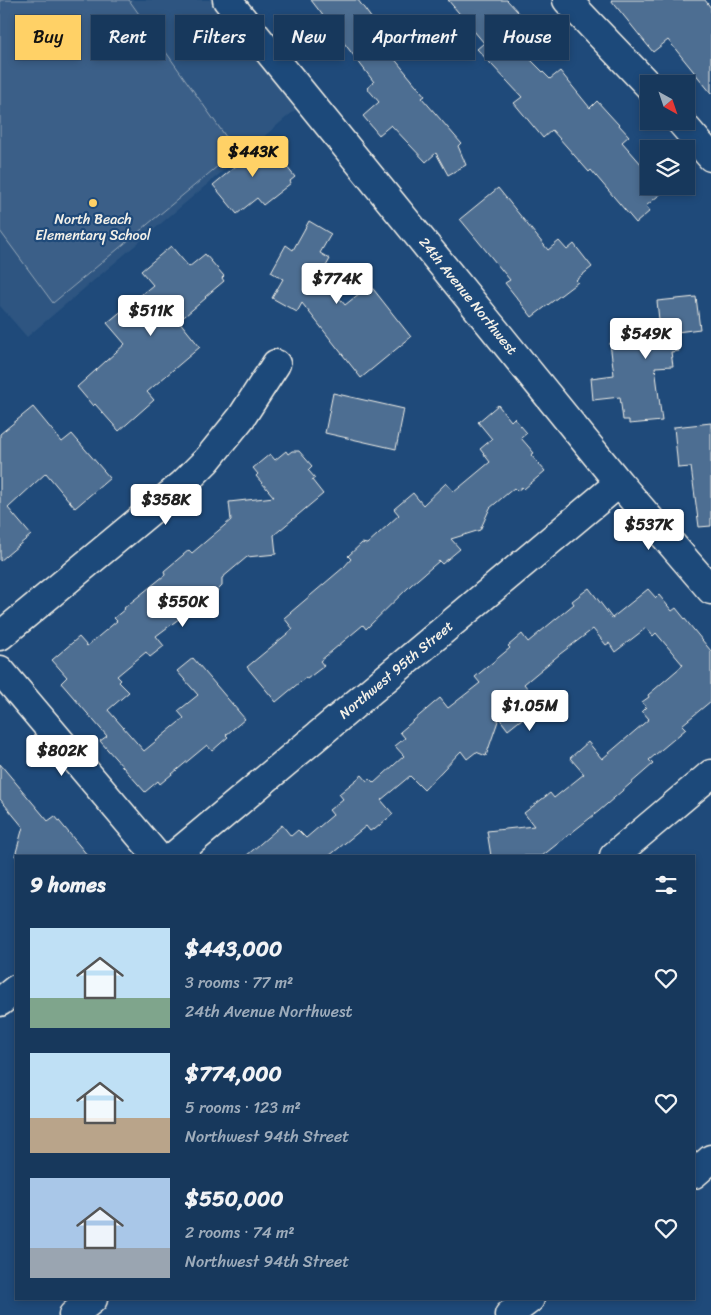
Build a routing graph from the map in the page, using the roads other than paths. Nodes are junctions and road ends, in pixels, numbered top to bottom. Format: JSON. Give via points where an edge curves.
{"nodes":[{"id":1,"x":227,"y":0,"type":"edge"},
{"id":2,"x":567,"y":0,"type":"edge"},
{"id":3,"x":640,"y":77,"type":"edge"},
{"id":4,"x":688,"y":130,"type":"edge"},
{"id":5,"x":711,"y":157,"type":"edge"},
{"id":6,"x":276,"y":364,"type":"dead end"},
{"id":7,"x":619,"y":483,"type":"junction"},
{"id":8,"x":711,"y":590,"type":"edge"},
{"id":9,"x":0,"y":636,"type":"edge"},
{"id":10,"x":0,"y":670,"type":"edge"},
{"id":11,"x":711,"y":774,"type":"edge"},
{"id":12,"x":156,"y":855,"type":"edge"},
{"id":13,"x":175,"y":855,"type":"edge"},
{"id":14,"x":615,"y":855,"type":"edge"},
{"id":15,"x":15,"y":990,"type":"edge"},
{"id":16,"x":0,"y":1002,"type":"edge"},
{"id":17,"x":711,"y":1159,"type":"edge"},
{"id":18,"x":695,"y":1173,"type":"edge"},
{"id":19,"x":92,"y":1300,"type":"edge"},
{"id":20,"x":73,"y":1315,"type":"edge"}],
"edges":[{"from":1,"to":7,"type":"street","name":"24th Avenue Northwest"},
{"from":2,"to":3,"type":"street"},
{"from":4,"to":5,"type":"street"},
{"from":6,"to":9,"type":"street","via":[[241,418],[183,484]]},
{"from":7,"to":8,"type":"street","name":"24th Avenue Northwest"},
{"from":7,"to":13,"type":"street","name":"Northwest 95th Street"},
{"from":10,"to":12,"type":"street"},
{"from":11,"to":14,"type":"street"},
{"from":15,"to":16,"type":"street"},
{"from":17,"to":18,"type":"street"},
{"from":19,"to":20,"type":"street"}]}
